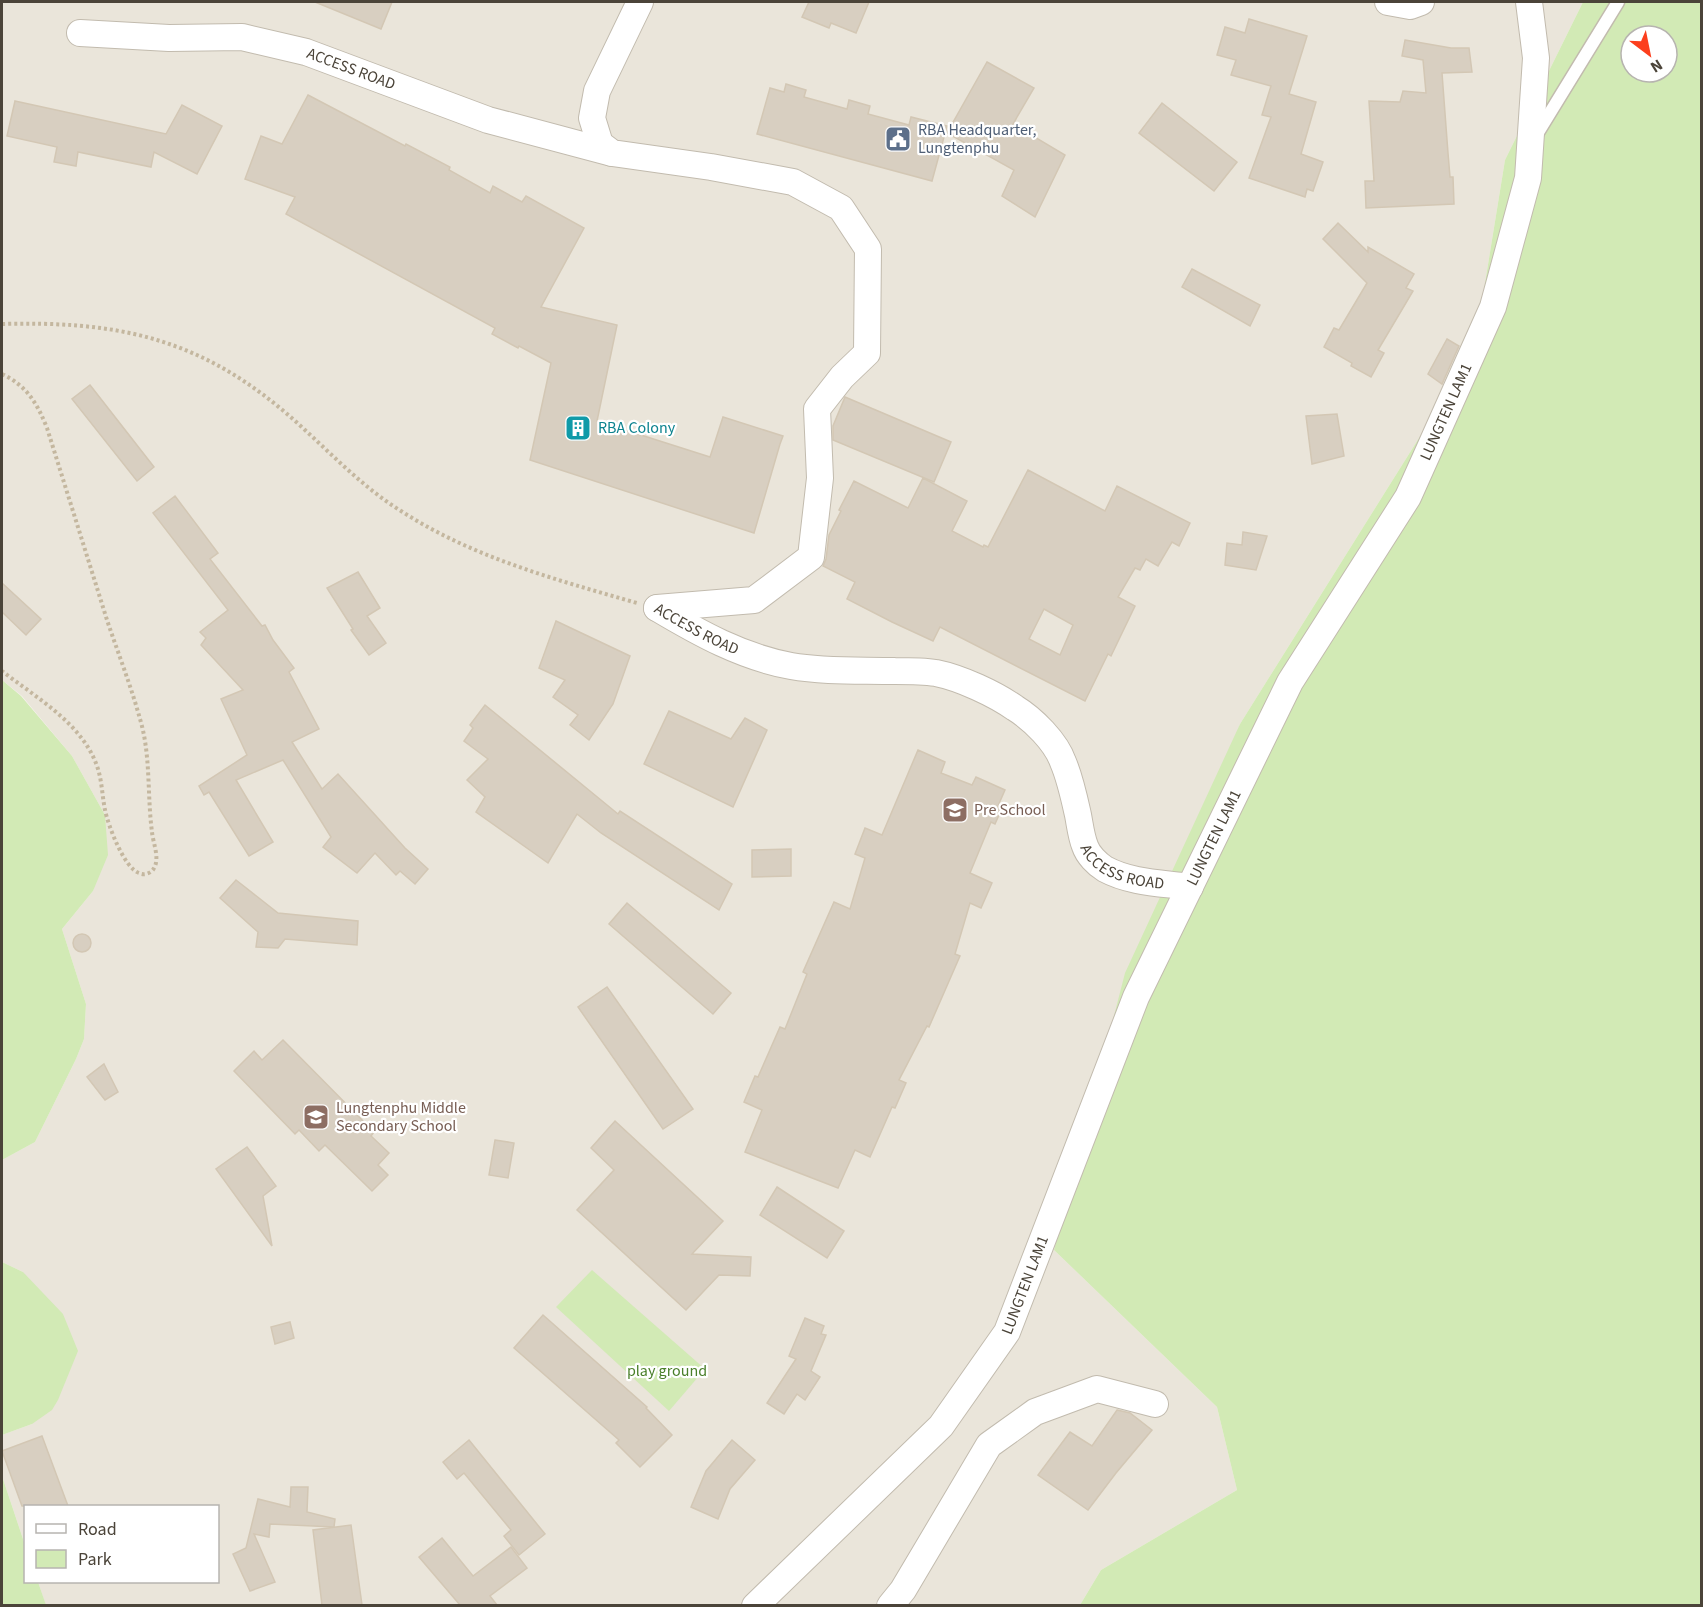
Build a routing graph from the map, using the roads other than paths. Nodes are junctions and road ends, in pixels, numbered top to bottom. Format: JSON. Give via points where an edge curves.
{"nodes":[{"id":1,"x":640,"y":2,"type":"edge"},
{"id":2,"x":1388,"y":2,"type":"edge"},
{"id":3,"x":1421,"y":2,"type":"edge"},
{"id":4,"x":1529,"y":2,"type":"edge"},
{"id":5,"x":1618,"y":2,"type":"edge"},
{"id":6,"x":81,"y":33,"type":"dead end"},
{"id":7,"x":1530,"y":145,"type":"junction"},
{"id":8,"x":612,"y":153,"type":"junction"},
{"id":9,"x":1190,"y":887,"type":"junction"},
{"id":10,"x":1155,"y":1404,"type":"dead end"},
{"id":11,"x":755,"y":1605,"type":"edge"},
{"id":12,"x":890,"y":1605,"type":"edge"}],
"edges":[{"from":1,"to":8,"type":"street","via":[[597,91],[592,118],[600,144]]},
{"from":2,"to":3,"type":"street","via":[[1410,6]]},
{"from":4,"to":7,"type":"street","name":"LUNGTEN LAM1","via":[[1536,58]]},
{"from":5,"to":7,"type":"lane"},
{"from":6,"to":8,"type":"street","name":"ACCESS ROAD","via":[[242,37],[306,52],[488,120]]},
{"from":7,"to":9,"type":"street","name":"LUNGTEN LAM1","via":[[1528,178],[1493,307],[1408,497],[1290,682]]},
{"from":8,"to":9,"type":"street","name":"ACCESS ROAD","via":[[793,182],[841,208],[868,249],[867,353],[817,409],[820,478],[811,557],[754,600],[657,608],[696,632],[742,652],[790,666],[937,673],[992,694],[1030,719],[1063,760],[1085,847],[1094,860],[1129,879]]},
{"from":9,"to":11,"type":"street","name":"LUNGTEN LAM1","via":[[1136,997],[1006,1332],[941,1426]]},
{"from":10,"to":12,"type":"street","via":[[1097,1389],[1035,1412],[988,1445],[903,1590]]}]}
